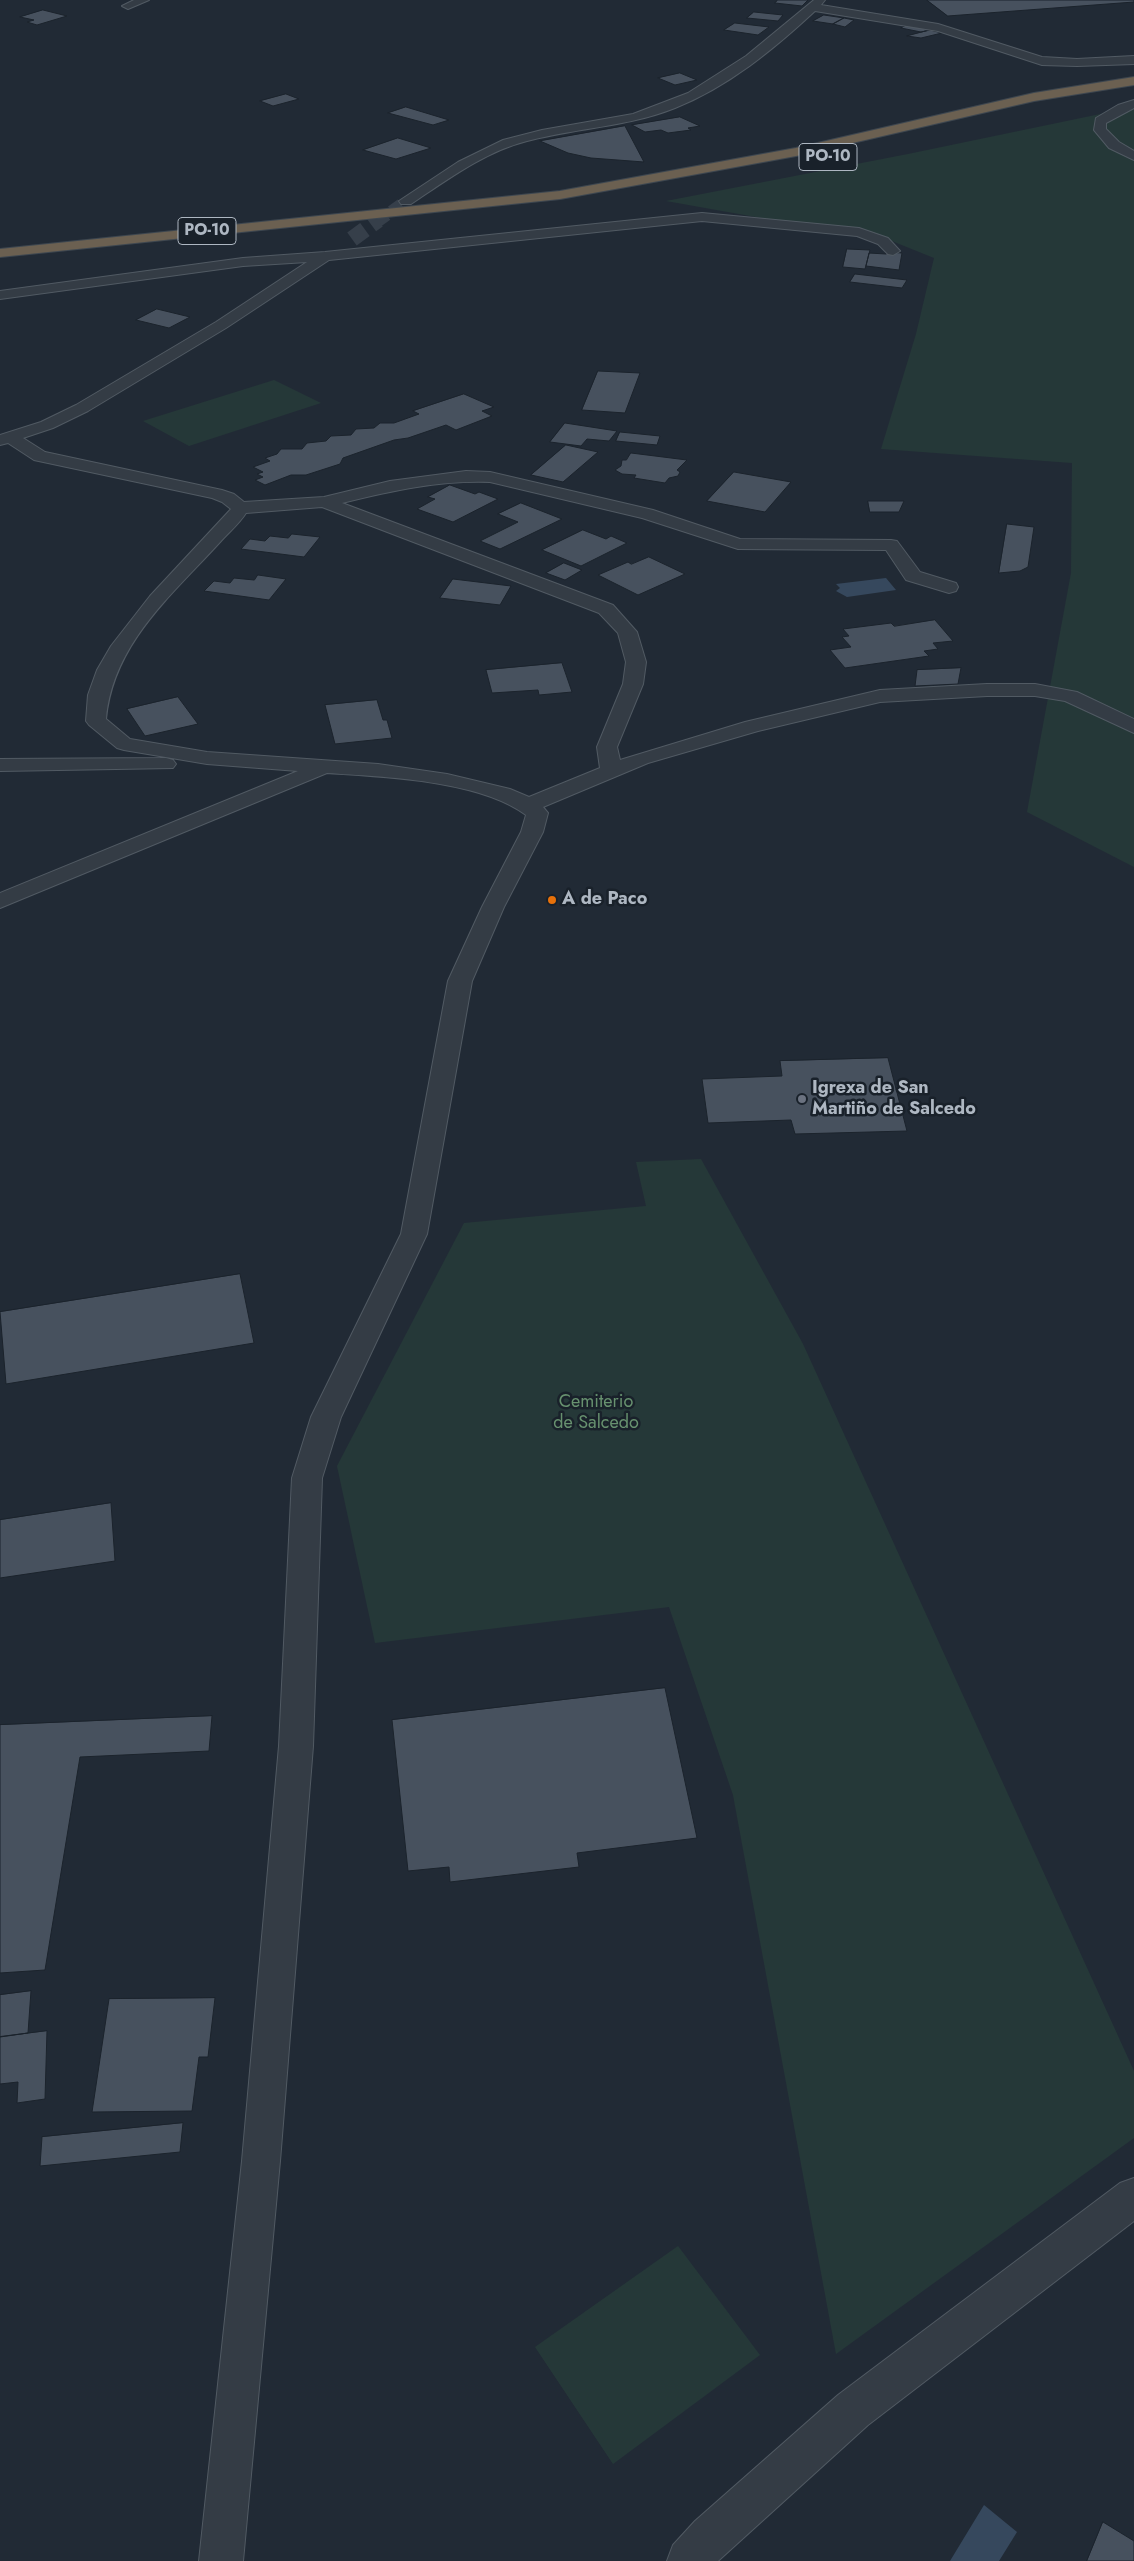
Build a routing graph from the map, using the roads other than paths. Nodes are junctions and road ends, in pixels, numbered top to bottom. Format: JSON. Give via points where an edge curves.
{"nodes":[{"id":1,"x":144,"y":0,"type":"edge"},
{"id":2,"x":816,"y":4,"type":"edge"},
{"id":3,"x":128,"y":6,"type":"dead end"},
{"id":4,"x":1134,"y":60,"type":"edge"},
{"id":5,"x":1134,"y":81,"type":"edge"},
{"id":6,"x":1134,"y":92,"type":"edge"},
{"id":7,"x":1134,"y":104,"type":"edge"},
{"id":8,"x":1134,"y":156,"type":"edge"},
{"id":9,"x":707,"y":182,"type":"dead end"},
{"id":10,"x":669,"y":189,"type":"dead end"},
{"id":11,"x":410,"y":206,"type":"junction"},
{"id":12,"x":82,"y":230,"type":"dead end"},
{"id":13,"x":285,"y":234,"type":"junction"},
{"id":14,"x":352,"y":239,"type":"tunnel mouth"},
{"id":15,"x":893,"y":251,"type":"dead end"},
{"id":16,"x":0,"y":253,"type":"edge"},
{"id":17,"x":108,"y":256,"type":"dead end"},
{"id":18,"x":325,"y":256,"type":"junction"},
{"id":19,"x":0,"y":263,"type":"edge"},
{"id":20,"x":0,"y":295,"type":"edge"},
{"id":21,"x":6,"y":438,"type":"edge"},
{"id":22,"x":324,"y":502,"type":"junction"},
{"id":23,"x":240,"y":508,"type":"junction"},
{"id":24,"x":949,"y":587,"type":"dead end"},
{"id":25,"x":1134,"y":727,"type":"edge"},
{"id":26,"x":207,"y":758,"type":"junction"},
{"id":27,"x":0,"y":765,"type":"edge"},
{"id":28,"x":324,"y":767,"type":"junction"},
{"id":29,"x":611,"y":771,"type":"junction"},
{"id":30,"x":529,"y":805,"type":"junction"},
{"id":31,"x":0,"y":901,"type":"edge"},
{"id":32,"x":1134,"y":2197,"type":"edge"},
{"id":33,"x":221,"y":2561,"type":"edge"},
{"id":34,"x":689,"y":2561,"type":"edge"}],
"edges":[{"from":1,"to":3,"type":"street"},
{"from":2,"to":4,"type":"street","via":[[953,31],[1016,55],[1043,61]]},
{"from":2,"to":11,"type":"street","via":[[756,54],[689,97],[651,113],[521,139],[468,161]]},
{"from":5,"to":11,"type":"highway","number":"PO-10","via":[[1034,97],[796,152],[663,178],[560,195]]},
{"from":6,"to":9,"type":"highway","number":"PO-10","via":[[1049,106]]},
{"from":7,"to":8,"type":"street","via":[[1100,121],[1100,130],[1114,145]]},
{"from":10,"to":13,"type":"highway","number":"PO-10","via":[[519,210]]},
{"from":11,"to":12,"type":"highway"},
{"from":11,"to":16,"type":"highway","number":"PO-10"},
{"from":13,"to":17,"type":"highway"},
{"from":13,"to":19,"type":"highway","number":"PO-10"},
{"from":14,"to":18,"type":"street"},
{"from":15,"to":18,"type":"street","via":[[881,240],[858,232],[702,218]]},
{"from":18,"to":20,"type":"street","via":[[243,262]]},
{"from":18,"to":21,"type":"street","via":[[221,325],[82,408],[47,425]]},
{"from":21,"to":23,"type":"street","via":[[40,456],[216,494],[228,498]]},
{"from":22,"to":23,"type":"street"},
{"from":22,"to":24,"type":"street","via":[[390,486],[466,476],[490,477],[647,514],[738,544],[891,546],[913,576]]},
{"from":22,"to":29,"type":"street","via":[[606,609],[627,632],[636,662],[633,684],[607,747]]},
{"from":23,"to":26,"type":"street","via":[[237,516],[128,634],[108,668],[96,705],[96,721],[124,744]]},
{"from":25,"to":29,"type":"street","via":[[1070,696],[1035,690],[919,692],[880,696],[752,726]]},
{"from":26,"to":27,"type":"street","via":[[164,764]]},
{"from":26,"to":28,"type":"street"},
{"from":28,"to":30,"type":"street","via":[[378,770],[447,780],[503,793]]},
{"from":28,"to":31,"type":"street"},
{"from":29,"to":30,"type":"street"},
{"from":30,"to":33,"type":"street","via":[[537,813],[532,832],[493,906],[460,981],[414,1234],[326,1417],[307,1478],[295,1756],[261,2161]]},
{"from":32,"to":34,"type":"street","via":[[853,2410],[710,2536]]}]}
